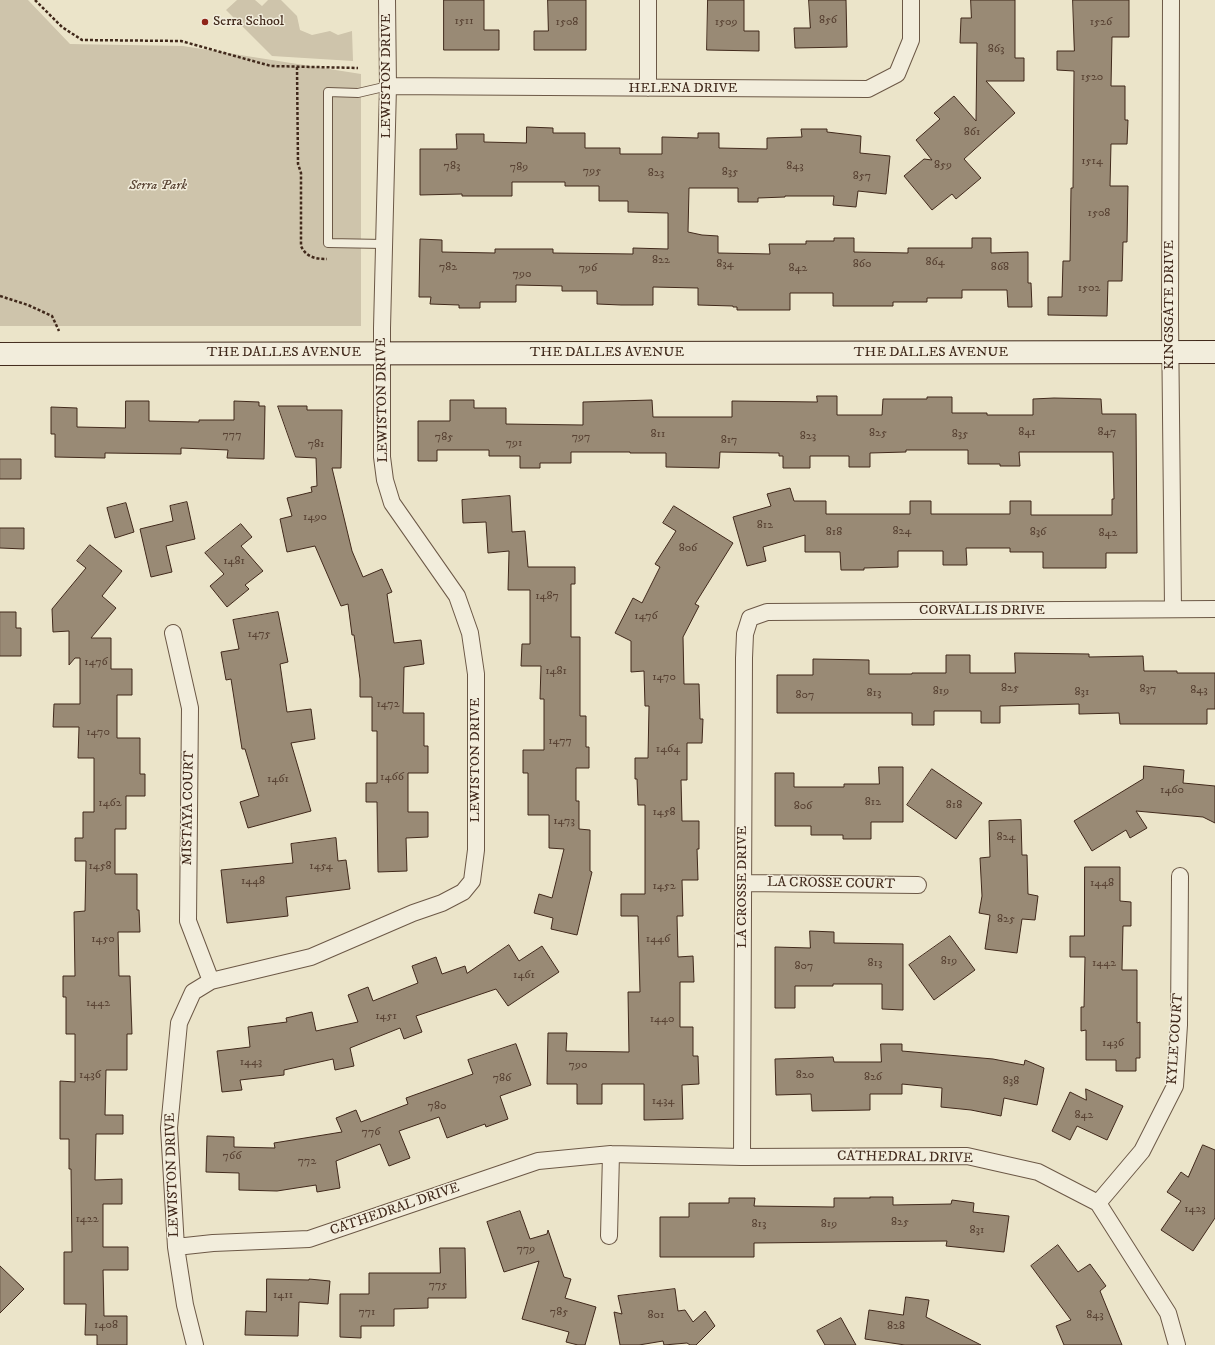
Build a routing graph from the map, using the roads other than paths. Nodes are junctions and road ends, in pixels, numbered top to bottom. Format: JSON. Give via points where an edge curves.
{"nodes":[{"id":1,"x":387,"y":0,"type":"edge"},
{"id":2,"x":648,"y":0,"type":"edge"},
{"id":3,"x":911,"y":0,"type":"edge"},
{"id":4,"x":1171,"y":0,"type":"edge"},
{"id":5,"x":388,"y":86,"type":"junction"},
{"id":6,"x":648,"y":88,"type":"junction"},
{"id":7,"x":384,"y":244,"type":"junction"},
{"id":8,"x":1170,"y":352,"type":"junction"},
{"id":9,"x":1215,"y":352,"type":"edge"},
{"id":10,"x":382,"y":353,"type":"junction"},
{"id":11,"x":0,"y":354,"type":"edge"},
{"id":12,"x":1173,"y":609,"type":"junction"},
{"id":13,"x":1215,"y":609,"type":"edge"},
{"id":14,"x":750,"y":618,"type":"joint"},
{"id":15,"x":173,"y":633,"type":"dead end"},
{"id":16,"x":1180,"y":876,"type":"dead end"},
{"id":17,"x":743,"y":882,"type":"junction"},
{"id":18,"x":918,"y":885,"type":"dead end"},
{"id":19,"x":211,"y":981,"type":"junction"},
{"id":20,"x":611,"y":1154,"type":"junction"},
{"id":21,"x":742,"y":1157,"type":"junction"},
{"id":22,"x":1098,"y":1203,"type":"junction"},
{"id":23,"x":609,"y":1236,"type":"dead end"},
{"id":24,"x":176,"y":1247,"type":"junction"},
{"id":25,"x":195,"y":1345,"type":"edge"},
{"id":26,"x":1177,"y":1345,"type":"edge"}],
"edges":[{"from":1,"to":5,"type":"street","name":"LEWISTON DRIVE"},
{"from":2,"to":6,"type":"street"},
{"from":3,"to":6,"type":"street","name":"HELENA DRIVE","via":[[911,40],[896,74],[868,89]]},
{"from":4,"to":8,"type":"street","name":"KINGSGATE DRIVE"},
{"from":5,"to":6,"type":"street","name":"HELENA DRIVE"},
{"from":5,"to":7,"type":"street","name":"LEWISTON DRIVE"},
{"from":5,"to":7,"type":"lane","via":[[358,93],[328,92],[328,243]]},
{"from":7,"to":10,"type":"street","name":"LEWISTON DRIVE"},
{"from":8,"to":9,"type":"street","name":"THE DALLES AVENUE"},
{"from":8,"to":10,"type":"street","name":"THE DALLES AVENUE"},
{"from":8,"to":12,"type":"street","name":"KINGSGATE DRIVE"},
{"from":10,"to":11,"type":"street","name":"THE DALLES AVENUE"},
{"from":10,"to":19,"type":"street","name":"LEWISTON DRIVE","via":[[382,457],[392,503],[457,596],[470,633],[476,682],[476,850],[472,882],[463,892],[442,903],[311,957]]},
{"from":12,"to":13,"type":"street","name":"CORVALLIS DRIVE"},
{"from":12,"to":14,"type":"street","name":"CORVALLIS DRIVE","via":[[767,612]]},
{"from":14,"to":17,"type":"street","name":"LA CROSSE DRIVE","via":[[745,634],[744,658]]},
{"from":15,"to":19,"type":"street","name":"MISTAYA COURT","via":[[190,708],[188,921]]},
{"from":16,"to":22,"type":"street","name":"KYLE COURT","via":[[1179,1024],[1175,1086],[1142,1151]]},
{"from":17,"to":18,"type":"street","name":"LA CROSSE COURT"},
{"from":17,"to":21,"type":"street","name":"LA CROSSE DRIVE"},
{"from":19,"to":24,"type":"street","name":"LEWISTON DRIVE","via":[[193,992],[179,1023],[169,1128]]},
{"from":20,"to":21,"type":"street","name":"CATHEDRAL DRIVE"},
{"from":20,"to":23,"type":"street"},
{"from":20,"to":24,"type":"street","name":"CATHEDRAL DRIVE","via":[[538,1161],[309,1239]]},
{"from":21,"to":22,"type":"street","name":"CATHEDRAL DRIVE","via":[[967,1156],[1038,1172]]},
{"from":22,"to":26,"type":"street","via":[[1168,1313]]},
{"from":24,"to":25,"type":"street","name":"LEWISTON DRIVE","via":[[185,1304]]}]}
